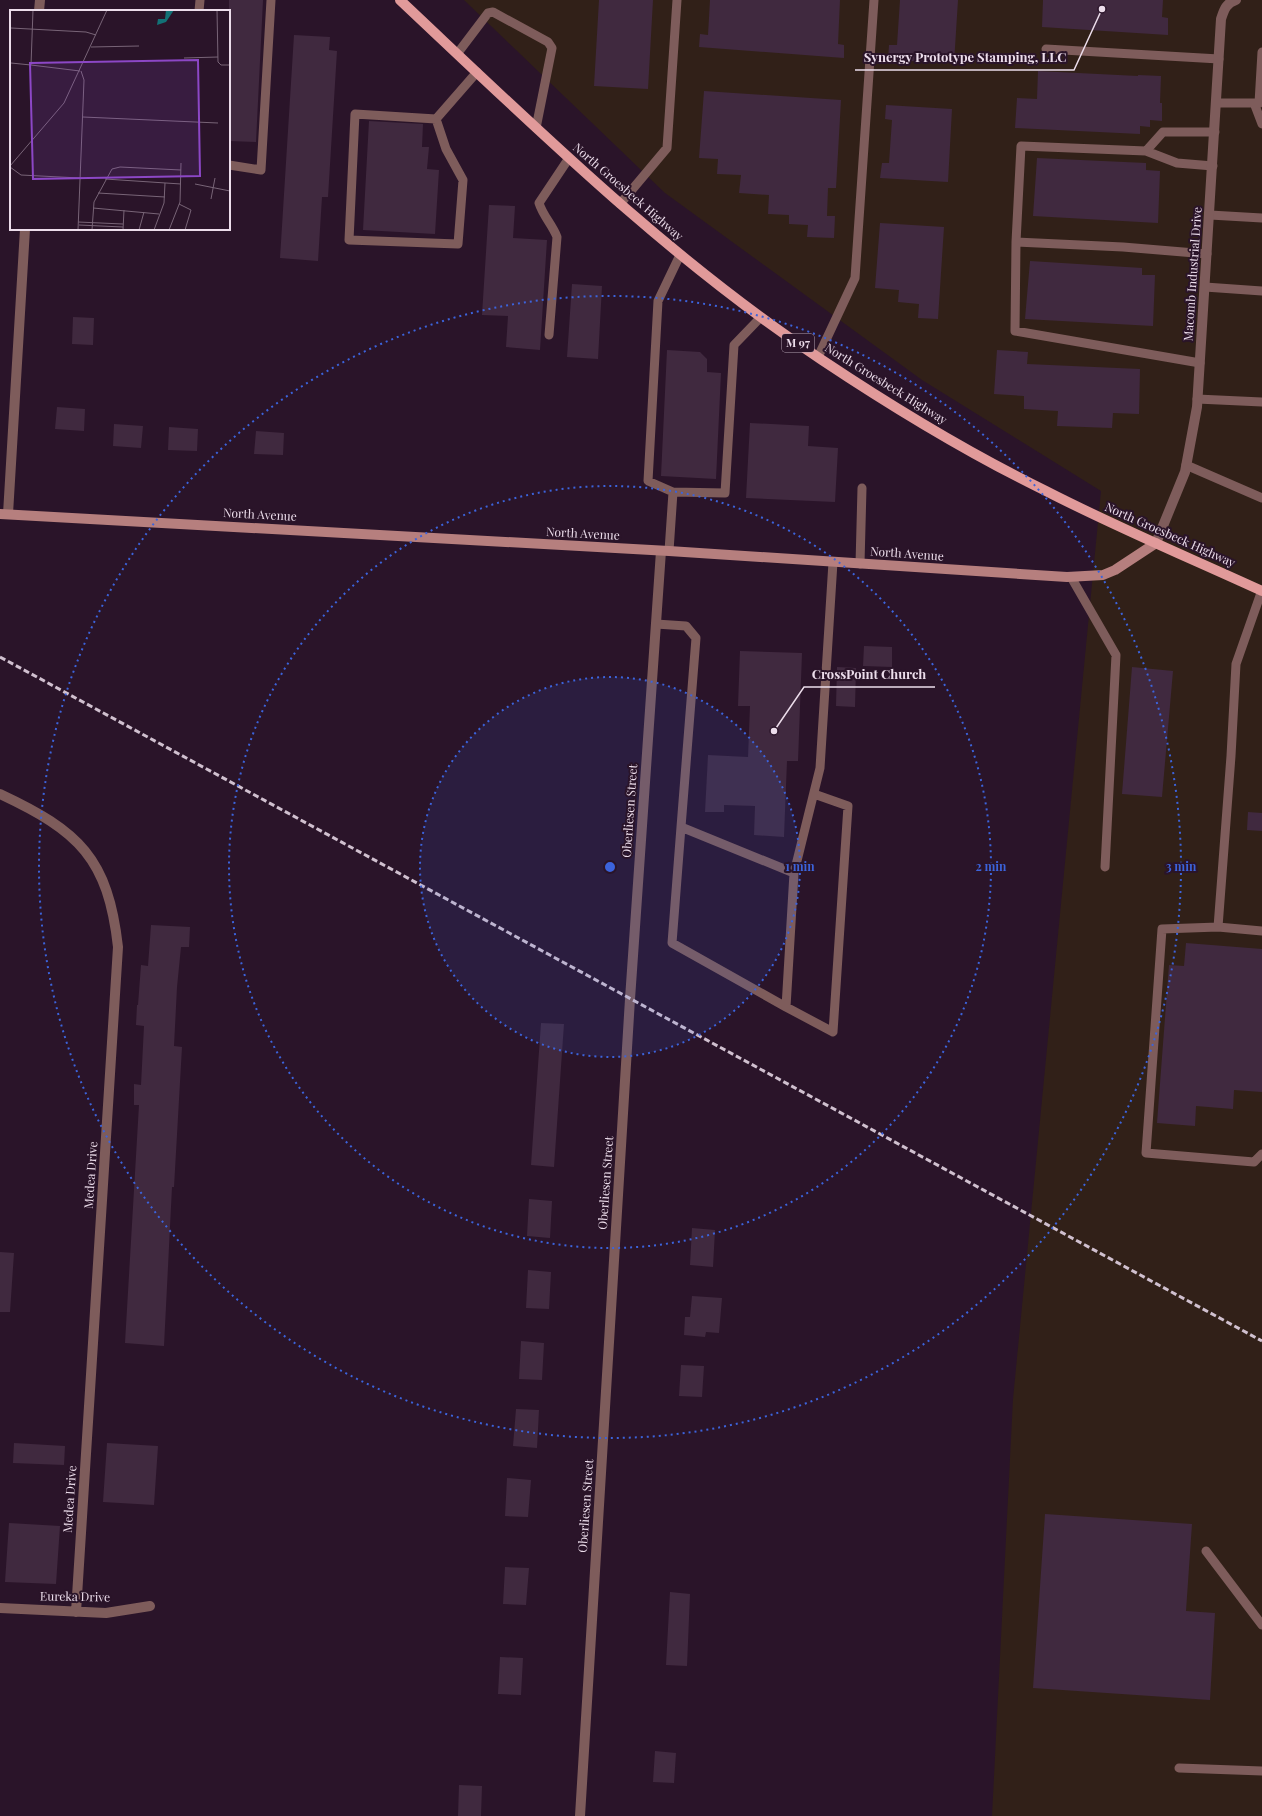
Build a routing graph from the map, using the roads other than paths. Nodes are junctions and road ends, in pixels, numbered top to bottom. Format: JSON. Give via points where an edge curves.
{"nodes":[{"id":1,"x":40,"y":0,"type":"edge"},
{"id":2,"x":200,"y":0,"type":"edge"},
{"id":3,"x":271,"y":0,"type":"edge"},
{"id":4,"x":400,"y":0,"type":"edge"},
{"id":5,"x":677,"y":0,"type":"edge"},
{"id":6,"x":874,"y":0,"type":"edge"},
{"id":7,"x":1232,"y":1,"type":"edge"},
{"id":8,"x":39,"y":10,"type":"edge"},
{"id":9,"x":199,"y":10,"type":"edge"},
{"id":10,"x":1046,"y":49,"type":"dead end"},
{"id":11,"x":1262,"y":52,"type":"edge"},
{"id":12,"x":457,"y":54,"type":"junction"},
{"id":13,"x":1219,"y":58,"type":"junction"},
{"id":14,"x":477,"y":72,"type":"junction"},
{"id":15,"x":1216,"y":103,"type":"junction"},
{"id":16,"x":1254,"y":103,"type":"junction"},
{"id":17,"x":436,"y":119,"type":"junction"},
{"id":18,"x":1262,"y":124,"type":"edge"},
{"id":19,"x":536,"y":128,"type":"junction"},
{"id":20,"x":1215,"y":132,"type":"junction"},
{"id":21,"x":1146,"y":151,"type":"junction"},
{"id":22,"x":570,"y":158,"type":"junction"},
{"id":23,"x":230,"y":166,"type":"edge"},
{"id":24,"x":1213,"y":166,"type":"junction"},
{"id":25,"x":620,"y":204,"type":"junction"},
{"id":26,"x":1210,"y":215,"type":"junction"},
{"id":27,"x":1262,"y":218,"type":"edge"},
{"id":28,"x":26,"y":230,"type":"edge"},
{"id":29,"x":1016,"y":242,"type":"junction"},
{"id":30,"x":1207,"y":254,"type":"junction"},
{"id":31,"x":680,"y":255,"type":"junction"},
{"id":32,"x":1205,"y":287,"type":"junction"},
{"id":33,"x":1262,"y":291,"type":"edge"},
{"id":34,"x":760,"y":317,"type":"junction"},
{"id":35,"x":549,"y":336,"type":"dead end"},
{"id":36,"x":818,"y":357,"type":"junction"},
{"id":37,"x":1200,"y":363,"type":"junction"},
{"id":38,"x":1262,"y":399,"type":"edge"},
{"id":39,"x":1198,"y":400,"type":"junction"},
{"id":40,"x":1186,"y":465,"type":"junction"},
{"id":41,"x":862,"y":488,"type":"dead end"},
{"id":42,"x":673,"y":492,"type":"junction"},
{"id":43,"x":1262,"y":498,"type":"edge"},
{"id":44,"x":4,"y":514,"type":"edge"},
{"id":45,"x":1156,"y":543,"type":"junction"},
{"id":46,"x":665,"y":551,"type":"junction"},
{"id":47,"x":833,"y":562,"type":"junction"},
{"id":48,"x":860,"y":564,"type":"junction"},
{"id":49,"x":1071,"y":577,"type":"junction"},
{"id":50,"x":1262,"y":590,"type":"edge"},
{"id":51,"x":656,"y":624,"type":"junction"},
{"id":52,"x":0,"y":794,"type":"edge"},
{"id":53,"x":814,"y":794,"type":"junction"},
{"id":54,"x":681,"y":827,"type":"junction"},
{"id":55,"x":1105,"y":867,"type":"dead end"},
{"id":56,"x":794,"y":873,"type":"junction"},
{"id":57,"x":1218,"y":927,"type":"junction"},
{"id":58,"x":1262,"y":931,"type":"edge"},
{"id":59,"x":786,"y":1007,"type":"junction"},
{"id":60,"x":1262,"y":1154,"type":"edge"},
{"id":61,"x":1206,"y":1551,"type":"dead end"},
{"id":62,"x":150,"y":1606,"type":"dead end"},
{"id":63,"x":0,"y":1608,"type":"edge"},
{"id":64,"x":76,"y":1612,"type":"junction"},
{"id":65,"x":1262,"y":1625,"type":"edge"},
{"id":66,"x":1179,"y":1768,"type":"dead end"},
{"id":67,"x":1262,"y":1771,"type":"edge"},
{"id":68,"x":580,"y":1816,"type":"edge"}],
"edges":[{"from":1,"to":8,"type":"street"},
{"from":2,"to":9,"type":"lane"},
{"from":3,"to":23,"type":"lane","via":[[261,170]]},
{"from":4,"to":12,"type":"main road","name":"North Groesbeck Highway","number":"M 97"},
{"from":5,"to":25,"type":"lane","via":[[667,148]]},
{"from":6,"to":36,"type":"lane","via":[[855,278]]},
{"from":7,"to":13,"type":"street","name":"Macomb Industrial Drive","via":[[1224,9],[1221,19]]},
{"from":10,"to":13,"type":"lane"},
{"from":11,"to":16,"type":"lane","via":[[1259,103]]},
{"from":12,"to":14,"type":"main road","name":"North Groesbeck Highway","number":"M 97"},
{"from":12,"to":19,"type":"lane","via":[[488,13],[493,12],[548,42],[552,48]]},
{"from":13,"to":15,"type":"street","name":"Macomb Industrial Drive"},
{"from":14,"to":17,"type":"lane"},
{"from":14,"to":19,"type":"main road","name":"North Groesbeck Highway","number":"M 97"},
{"from":15,"to":16,"type":"lane"},
{"from":15,"to":20,"type":"street","name":"Macomb Industrial Drive"},
{"from":16,"to":18,"type":"lane"},
{"from":17,"to":17,"type":"lane","via":[[355,114],[349,240],[458,244],[462,180],[446,149]]},
{"from":19,"to":22,"type":"main road","name":"North Groesbeck Highway","number":"M 97"},
{"from":20,"to":21,"type":"lane","via":[[1163,132]]},
{"from":20,"to":24,"type":"street","name":"Macomb Industrial Drive"},
{"from":21,"to":24,"type":"lane","via":[[1177,163]]},
{"from":21,"to":29,"type":"lane","via":[[1020,146]]},
{"from":22,"to":25,"type":"main road","name":"North Groesbeck Highway","number":"M 97"},
{"from":22,"to":35,"type":"lane","via":[[539,203],[542,214],[557,237]]},
{"from":24,"to":26,"type":"street","name":"Macomb Industrial Drive"},
{"from":25,"to":31,"type":"main road","name":"North Groesbeck Highway","number":"M 97"},
{"from":26,"to":27,"type":"lane"},
{"from":26,"to":30,"type":"street","name":"Macomb Industrial Drive"},
{"from":28,"to":44,"type":"street"},
{"from":29,"to":30,"type":"lane"},
{"from":29,"to":37,"type":"lane","via":[[1015,331]]},
{"from":30,"to":32,"type":"street","name":"Macomb Industrial Drive"},
{"from":31,"to":34,"type":"main road","name":"North Groesbeck Highway","number":"M 97"},
{"from":31,"to":42,"type":"lane","via":[[658,301],[648,482]]},
{"from":32,"to":33,"type":"lane"},
{"from":32,"to":37,"type":"street","name":"Macomb Industrial Drive"},
{"from":34,"to":36,"type":"main road","name":"North Groesbeck Highway","number":"M 97"},
{"from":34,"to":42,"type":"lane","via":[[734,345],[725,493]]},
{"from":36,"to":45,"type":"main road","name":"North Groesbeck Highway","number":"M 97","via":[[979,456],[1045,491]]},
{"from":37,"to":39,"type":"street","name":"Macomb Industrial Drive"},
{"from":38,"to":39,"type":"lane"},
{"from":39,"to":40,"type":"street","name":"Macomb Industrial Drive"},
{"from":40,"to":43,"type":"lane"},
{"from":40,"to":45,"type":"street","name":"Macomb Industrial Drive","via":[[1176,497]]},
{"from":41,"to":48,"type":"lane"},
{"from":42,"to":46,"type":"lane"},
{"from":44,"to":46,"type":"main road","name":"North Avenue"},
{"from":45,"to":49,"type":"main road","name":"North Avenue","via":[[1103,575]]},
{"from":45,"to":50,"type":"main road","name":"North Groesbeck Highway","number":"M 97"},
{"from":46,"to":47,"type":"main road","name":"North Avenue"},
{"from":46,"to":51,"type":"street","name":"Oberliesen Street"},
{"from":47,"to":48,"type":"main road","name":"North Avenue"},
{"from":47,"to":53,"type":"lane","via":[[820,768]]},
{"from":48,"to":49,"type":"main road","name":"North Avenue"},
{"from":49,"to":55,"type":"lane","via":[[1116,655]]},
{"from":50,"to":57,"type":"lane","via":[[1236,664]]},
{"from":51,"to":54,"type":"lane","via":[[686,626],[696,638]]},
{"from":51,"to":68,"type":"street","name":"Oberliesen Street","via":[[630,992]]},
{"from":52,"to":64,"type":"street","name":"Medea Drive","via":[[34,810],[64,830],[93,861],[110,897],[118,947]]},
{"from":53,"to":56,"type":"lane"},
{"from":53,"to":59,"type":"lane","via":[[848,806],[833,1032]]},
{"from":54,"to":56,"type":"lane"},
{"from":54,"to":59,"type":"lane","via":[[672,943]]},
{"from":56,"to":59,"type":"lane"},
{"from":57,"to":58,"type":"lane"},
{"from":57,"to":60,"type":"lane","via":[[1162,929],[1146,1153],[1254,1162]]},
{"from":61,"to":65,"type":"lane"},
{"from":62,"to":64,"type":"street","name":"Eureka Drive","via":[[106,1613]]},
{"from":63,"to":64,"type":"street","name":"Eureka Drive"},
{"from":66,"to":67,"type":"lane"}]}
